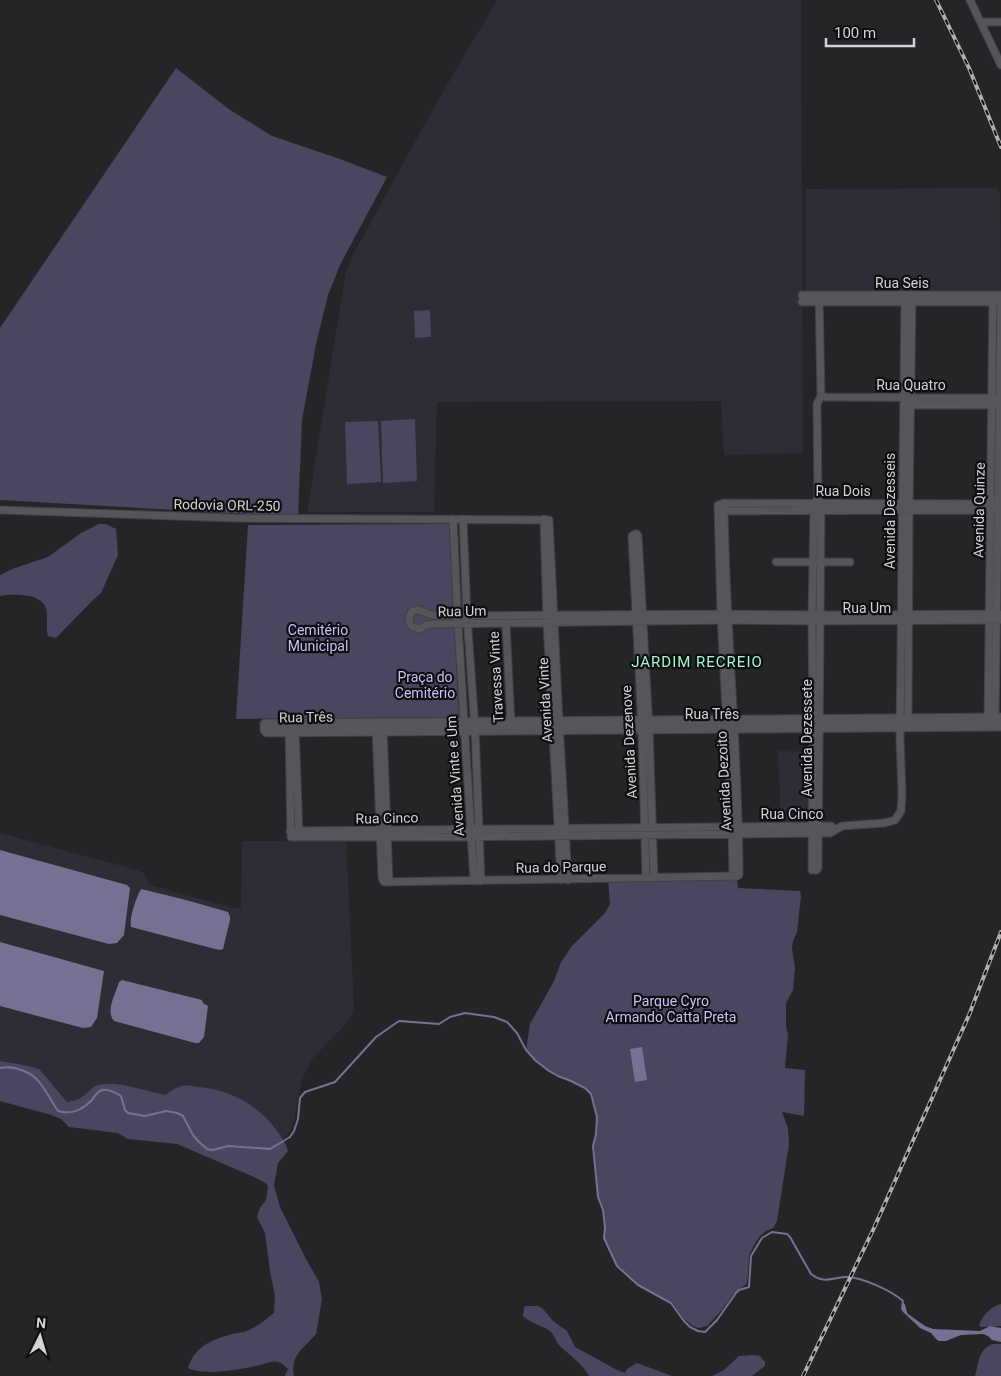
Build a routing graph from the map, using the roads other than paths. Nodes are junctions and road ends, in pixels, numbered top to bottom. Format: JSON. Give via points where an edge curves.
{"nodes":[{"id":1,"x":970,"y":0,"type":"edge"},
{"id":2,"x":981,"y":22,"type":"junction"},
{"id":3,"x":1001,"y":22,"type":"edge"},
{"id":4,"x":1001,"y":66,"type":"edge"},
{"id":5,"x":822,"y":298,"type":"junction"},
{"id":6,"x":998,"y":298,"type":"edge"},
{"id":7,"x":802,"y":299,"type":"dead end"},
{"id":8,"x":908,"y":299,"type":"junction"},
{"id":9,"x":821,"y":396,"type":"junction"},
{"id":10,"x":997,"y":401,"type":"edge"},
{"id":11,"x":907,"y":402,"type":"junction"},
{"id":12,"x":817,"y":506,"type":"junction"},
{"id":13,"x":906,"y":507,"type":"junction"},
{"id":14,"x":997,"y":507,"type":"edge"},
{"id":15,"x":721,"y":508,"type":"joint"},
{"id":16,"x":0,"y":510,"type":"edge"},
{"id":17,"x":453,"y":519,"type":"junction"},
{"id":18,"x":462,"y":519,"type":"junction"},
{"id":19,"x":776,"y":562,"type":"dead end"},
{"id":20,"x":817,"y":562,"type":"junction"},
{"id":21,"x":850,"y":562,"type":"dead end"},
{"id":22,"x":725,"y":617,"type":"junction"},
{"id":23,"x":996,"y":617,"type":"edge"},
{"id":24,"x":639,"y":618,"type":"junction"},
{"id":25,"x":815,"y":618,"type":"junction"},
{"id":26,"x":905,"y":618,"type":"junction"},
{"id":27,"x":467,"y":619,"type":"junction"},
{"id":28,"x":550,"y":619,"type":"junction"},
{"id":29,"x":458,"y":620,"type":"junction"},
{"id":30,"x":506,"y":623,"type":"junction"},
{"id":31,"x":995,"y":722,"type":"edge"},
{"id":32,"x":905,"y":723,"type":"junction"},
{"id":33,"x":645,"y":724,"type":"junction"},
{"id":34,"x":730,"y":724,"type":"junction"},
{"id":35,"x":816,"y":724,"type":"junction"},
{"id":36,"x":511,"y":725,"type":"junction"},
{"id":37,"x":555,"y":725,"type":"junction"},
{"id":38,"x":379,"y":726,"type":"junction"},
{"id":39,"x":464,"y":726,"type":"junction"},
{"id":40,"x":474,"y":726,"type":"junction"},
{"id":41,"x":292,"y":728,"type":"joint"},
{"id":42,"x":815,"y":829,"type":"junction"},
{"id":43,"x":736,"y":830,"type":"junction"},
{"id":44,"x":649,"y":831,"type":"junction"},
{"id":45,"x":558,"y":832,"type":"junction"},
{"id":46,"x":566,"y":832,"type":"junction"},
{"id":47,"x":384,"y":833,"type":"junction"},
{"id":48,"x":475,"y":833,"type":"junction"},
{"id":49,"x":735,"y":877,"type":"joint"},
{"id":50,"x":650,"y":878,"type":"junction"},
{"id":51,"x":565,"y":880,"type":"junction"},
{"id":52,"x":477,"y":881,"type":"junction"}],
"edges":[{"from":1,"to":2,"type":"street"},
{"from":2,"to":3,"type":"street"},
{"from":2,"to":4,"type":"street"},
{"from":5,"to":7,"type":"street","name":"Rua Seis"},
{"from":5,"to":8,"type":"street","name":"Rua Seis"},
{"from":5,"to":9,"type":"street","name":"Avenida Dezessete"},
{"from":6,"to":8,"type":"street","name":"Rua Seis"},
{"from":6,"to":10,"type":"street","name":"Avenida Quinze"},
{"from":8,"to":11,"type":"street","name":"Avenida Dezesseis"},
{"from":9,"to":11,"type":"street","name":"Rua Quatro"},
{"from":9,"to":12,"type":"street","name":"Avenida Dezessete","via":[[817,404]]},
{"from":10,"to":11,"type":"street","name":"Rua Quatro"},
{"from":10,"to":14,"type":"street","name":"Avenida Quinze"},
{"from":11,"to":13,"type":"street","name":"Avenida Dezesseis"},
{"from":12,"to":13,"type":"street","name":"Rua Dois"},
{"from":12,"to":15,"type":"street","name":"Rua Dois"},
{"from":12,"to":20,"type":"street","name":"Avenida Dezessete"},
{"from":13,"to":14,"type":"street","name":"Rua Dois"},
{"from":13,"to":26,"type":"street","name":"Avenida Dezesseis"},
{"from":14,"to":23,"type":"street","name":"Avenida Quinze"},
{"from":15,"to":22,"type":"street","name":"Avenida Dezoito"},
{"from":16,"to":17,"type":"street","name":"Rodovia ORL-250","via":[[234,518]]},
{"from":17,"to":18,"type":"street"},
{"from":17,"to":29,"type":"street","name":"Avenida Vinte e Um"},
{"from":18,"to":27,"type":"street","name":"Avenida Vinte e Um"},
{"from":18,"to":28,"type":"street","name":"Avenida Vinte","via":[[546,519],[550,522]]},
{"from":19,"to":20,"type":"street"},
{"from":20,"to":21,"type":"street"},
{"from":20,"to":25,"type":"street","name":"Avenida Dezessete"},
{"from":22,"to":24,"type":"street","name":"Rua Um"},
{"from":22,"to":25,"type":"street","name":"Rua Um"},
{"from":22,"to":34,"type":"street","name":"Avenida Dezoito"},
{"from":23,"to":26,"type":"street","name":"Rua Um"},
{"from":23,"to":31,"type":"street","name":"Avenida Quinze"},
{"from":24,"to":24,"type":"street","name":"Avenida Dezenove","via":[[638,536],[635,534],[632,536]]},
{"from":24,"to":28,"type":"street","name":"Rua Um"},
{"from":24,"to":33,"type":"street","name":"Avenida Dezenove"},
{"from":25,"to":26,"type":"street","name":"Rua Um"},
{"from":25,"to":35,"type":"street","name":"Avenida Dezessete"},
{"from":26,"to":32,"type":"street","name":"Avenida Dezesseis"},
{"from":27,"to":28,"type":"street","name":"Rua Um"},
{"from":27,"to":29,"type":"street","name":"Rua Um"},
{"from":27,"to":30,"type":"street","name":"Rua Um"},
{"from":27,"to":40,"type":"street","name":"Avenida Vinte e Um"},
{"from":28,"to":30,"type":"street","name":"Rua Um"},
{"from":28,"to":37,"type":"street","name":"Avenida Vinte"},
{"from":29,"to":29,"type":"street","name":"Rua Um","via":[[416,610],[408,619],[417,629]]},
{"from":29,"to":39,"type":"street","name":"Avenida Vinte e Um"},
{"from":30,"to":36,"type":"street","name":"Travessa Vinte"},
{"from":31,"to":32,"type":"street","name":"Rua Três"},
{"from":32,"to":35,"type":"street","name":"Rua Três"},
{"from":32,"to":42,"type":"street","name":"Rua Cinco","via":[[900,767],[901,811],[894,820],[884,824],[842,826],[830,833]]},
{"from":33,"to":34,"type":"street","name":"Rua Três"},
{"from":33,"to":37,"type":"street","name":"Rua Três"},
{"from":33,"to":44,"type":"street","name":"Avenida Dezenove"},
{"from":34,"to":35,"type":"street","name":"Rua Três"},
{"from":34,"to":43,"type":"street","name":"Avenida Dezoito"},
{"from":35,"to":42,"type":"street","name":"Avenida Dezessete"},
{"from":36,"to":37,"type":"street","name":"Rua Três"},
{"from":36,"to":40,"type":"street","name":"Rua Três"},
{"from":37,"to":45,"type":"street","name":"Avenida Vinte"},
{"from":37,"to":46,"type":"street","name":"Avenida Vinte"},
{"from":38,"to":39,"type":"street","name":"Rua Três"},
{"from":38,"to":41,"type":"street","name":"Rua Três"},
{"from":38,"to":47,"type":"street"},
{"from":39,"to":40,"type":"street","name":"Rua Três"},
{"from":39,"to":48,"type":"street","name":"Avenida Vinte e Um"},
{"from":40,"to":48,"type":"street","name":"Avenida Vinte e Um"},
{"from":41,"to":47,"type":"street","name":"Rua Cinco","via":[[295,834]]},
{"from":42,"to":43,"type":"street","name":"Rua Cinco"},
{"from":43,"to":44,"type":"street","name":"Rua Cinco"},
{"from":43,"to":49,"type":"street","name":"Avenida Dezoito"},
{"from":44,"to":46,"type":"street","name":"Rua Cinco"},
{"from":44,"to":50,"type":"street","name":"Avenida Dezenove"},
{"from":45,"to":46,"type":"street","name":"Rua Cinco"},
{"from":45,"to":48,"type":"street","name":"Rua Cinco"},
{"from":45,"to":51,"type":"street","name":"Avenida Vinte"},
{"from":46,"to":51,"type":"street","name":"Avenida Vinte"},
{"from":47,"to":48,"type":"street","name":"Rua Cinco"},
{"from":47,"to":52,"type":"street","name":"Rua do Parque","via":[[382,878],[387,882]]},
{"from":48,"to":52,"type":"street","name":"Avenida Vinte e Um"},
{"from":49,"to":50,"type":"street","name":"Rua do Parque"},
{"from":50,"to":51,"type":"street","name":"Rua do Parque"},
{"from":51,"to":52,"type":"street","name":"Rua do Parque"}]}
